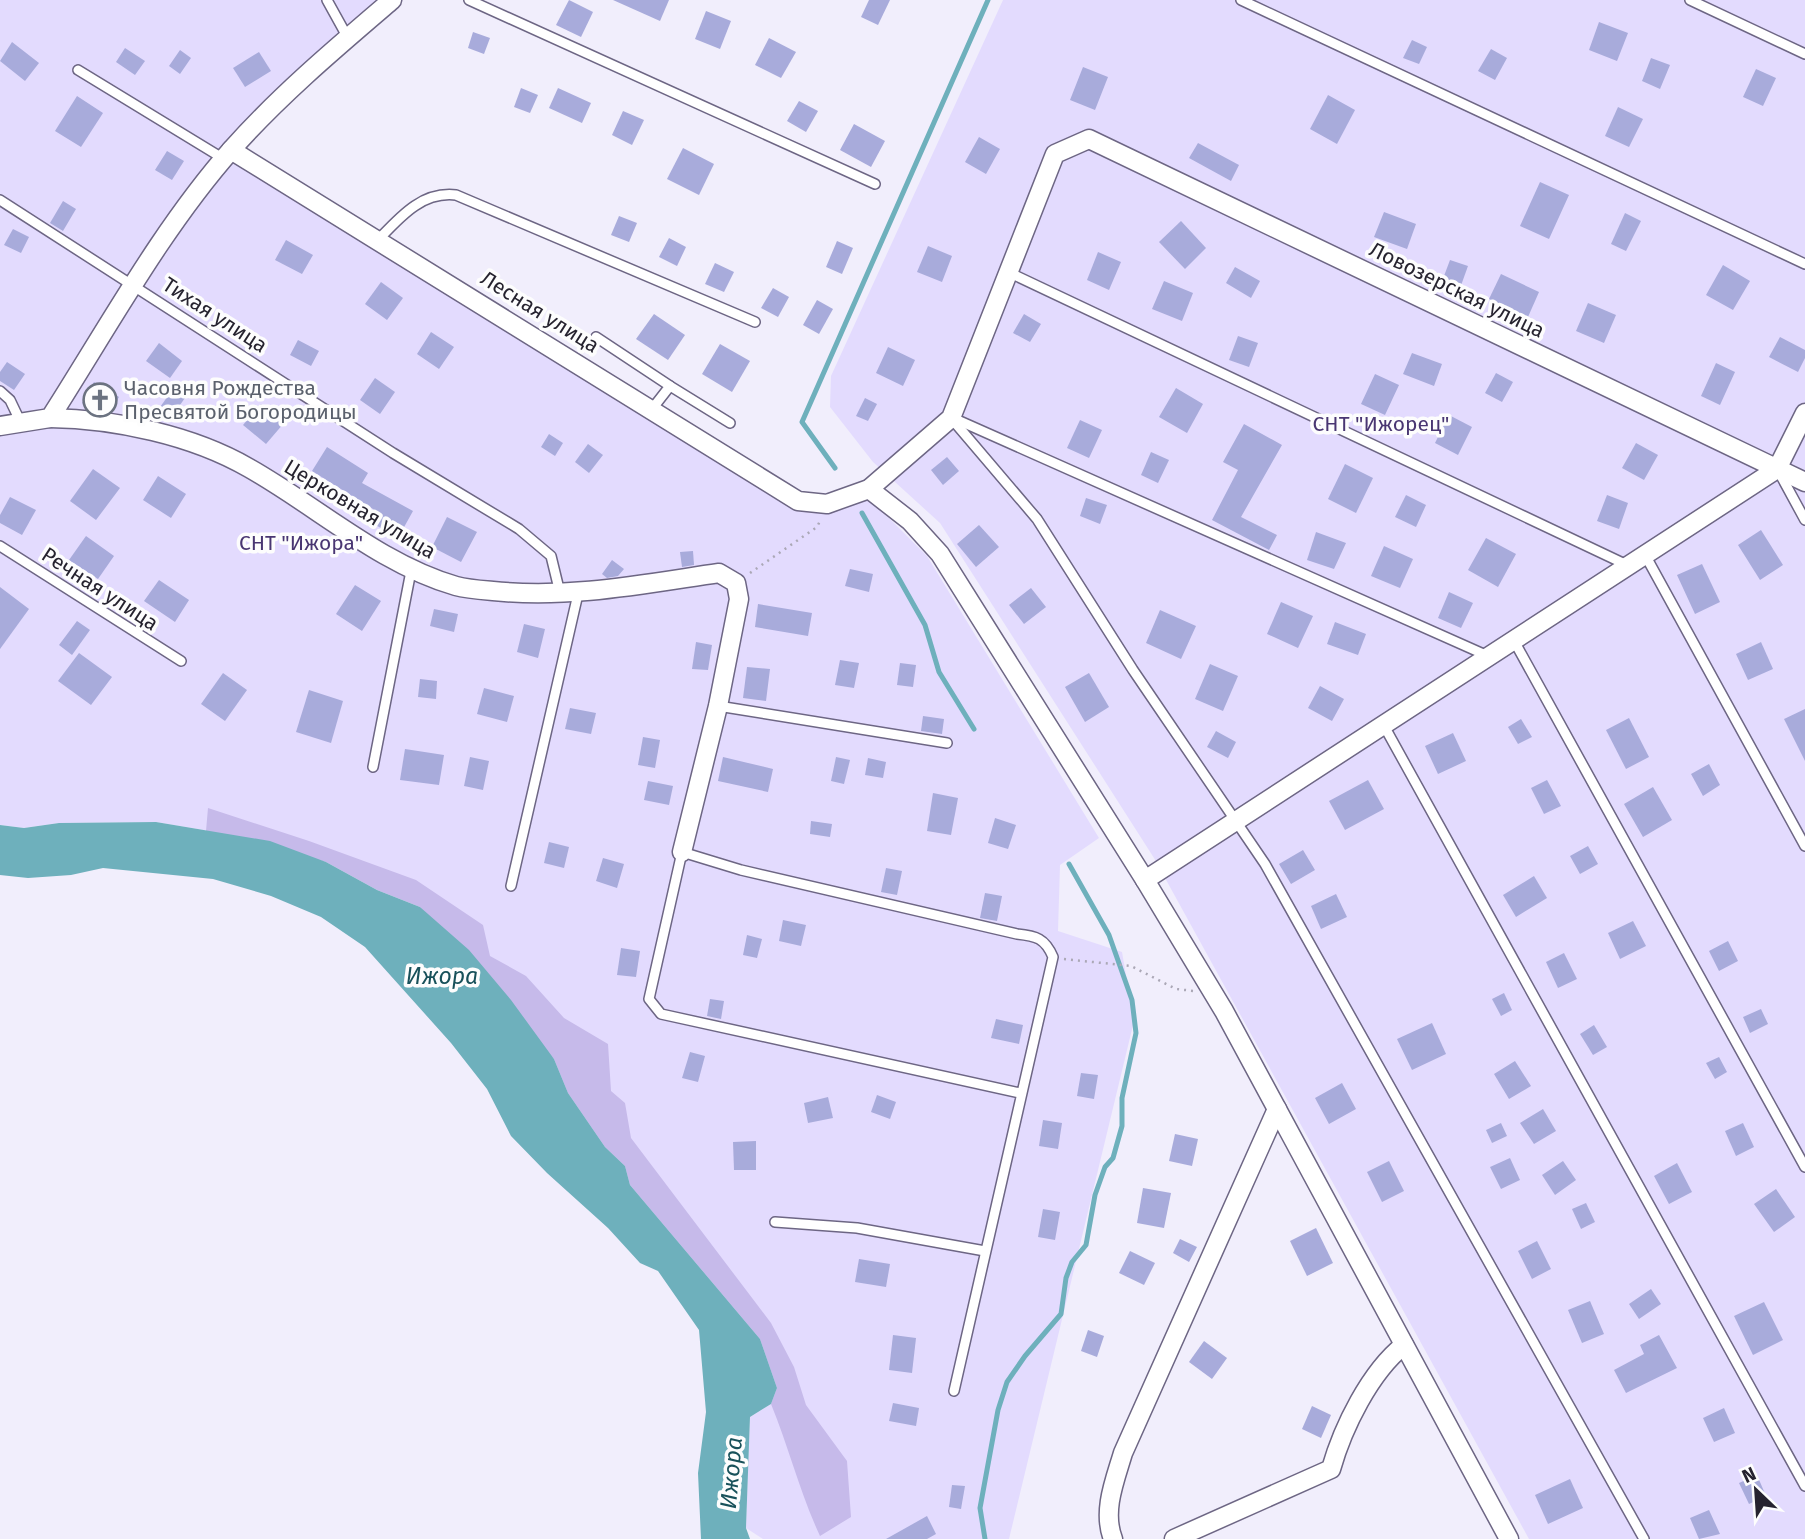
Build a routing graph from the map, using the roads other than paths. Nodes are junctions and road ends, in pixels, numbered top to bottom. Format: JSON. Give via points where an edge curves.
{"nodes":[{"id":1,"x":327,"y":0,"type":"edge"},
{"id":2,"x":392,"y":0,"type":"edge"},
{"id":3,"x":469,"y":0,"type":"edge"},
{"id":4,"x":1241,"y":0,"type":"edge"},
{"id":5,"x":1690,"y":0,"type":"edge"},
{"id":6,"x":348,"y":38,"type":"junction"},
{"id":7,"x":1805,"y":54,"type":"edge"},
{"id":8,"x":78,"y":70,"type":"dead end"},
{"id":9,"x":228,"y":155,"type":"junction"},
{"id":10,"x":875,"y":184,"type":"dead end"},
{"id":11,"x":0,"y":200,"type":"edge"},
{"id":12,"x":378,"y":240,"type":"junction"},
{"id":13,"x":1805,"y":264,"type":"edge"},
{"id":14,"x":1006,"y":271,"type":"junction"},
{"id":15,"x":135,"y":284,"type":"junction"},
{"id":16,"x":755,"y":322,"type":"dead end"},
{"id":17,"x":596,"y":337,"type":"dead end"},
{"id":18,"x":670,"y":386,"type":"junction"},
{"id":19,"x":0,"y":391,"type":"edge"},
{"id":20,"x":652,"y":409,"type":"junction"},
{"id":21,"x":1805,"y":413,"type":"edge"},
{"id":22,"x":50,"y":418,"type":"junction"},
{"id":23,"x":951,"y":418,"type":"junction"},
{"id":24,"x":22,"y":423,"type":"junction"},
{"id":25,"x":730,"y":424,"type":"dead end"},
{"id":26,"x":0,"y":426,"type":"edge"},
{"id":27,"x":1777,"y":469,"type":"junction"},
{"id":28,"x":1805,"y":482,"type":"edge"},
{"id":29,"x":869,"y":489,"type":"junction"},
{"id":30,"x":1805,"y":520,"type":"edge"},
{"id":31,"x":0,"y":546,"type":"edge"},
{"id":32,"x":1644,"y":553,"type":"junction"},
{"id":33,"x":1627,"y":565,"type":"junction"},
{"id":34,"x":411,"y":571,"type":"junction"},
{"id":35,"x":569,"y":594,"type":"junction"},
{"id":36,"x":1513,"y":639,"type":"junction"},
{"id":37,"x":1488,"y":656,"type":"junction"},
{"id":38,"x":181,"y":661,"type":"dead end"},
{"id":39,"x":718,"y":706,"type":"junction"},
{"id":40,"x":1383,"y":724,"type":"junction"},
{"id":41,"x":947,"y":743,"type":"dead end"},
{"id":42,"x":373,"y":767,"type":"dead end"},
{"id":43,"x":1235,"y":821,"type":"junction"},
{"id":44,"x":1805,"y":846,"type":"edge"},
{"id":45,"x":682,"y":852,"type":"junction"},
{"id":46,"x":1145,"y":880,"type":"junction"},
{"id":47,"x":511,"y":886,"type":"dead end"},
{"id":48,"x":1020,"y":1093,"type":"junction"},
{"id":49,"x":1277,"y":1109,"type":"junction"},
{"id":50,"x":1805,"y":1167,"type":"edge"},
{"id":51,"x":775,"y":1222,"type":"dead end"},
{"id":52,"x":985,"y":1251,"type":"junction"},
{"id":53,"x":1404,"y":1345,"type":"junction"},
{"id":54,"x":954,"y":1391,"type":"dead end"},
{"id":55,"x":1805,"y":1486,"type":"edge"},
{"id":56,"x":1113,"y":1539,"type":"edge"},
{"id":57,"x":1174,"y":1539,"type":"edge"},
{"id":58,"x":1509,"y":1539,"type":"edge"},
{"id":59,"x":1644,"y":1539,"type":"edge"}],
"edges":[{"from":1,"to":6,"type":"lane"},
{"from":2,"to":6,"type":"street"},
{"from":3,"to":10,"type":"lane"},
{"from":4,"to":13,"type":"lane"},
{"from":5,"to":7,"type":"lane"},
{"from":6,"to":9,"type":"street","via":[[274,105]]},
{"from":8,"to":9,"type":"lane"},
{"from":9,"to":12,"type":"street","name":"Лесная улица"},
{"from":9,"to":15,"type":"street"},
{"from":11,"to":15,"type":"lane","name":"Тихая улица"},
{"from":12,"to":16,"type":"lane","via":[[427,198],[456,195]]},
{"from":12,"to":20,"type":"street","name":"Лесная улица"},
{"from":14,"to":23,"type":"street"},
{"from":14,"to":27,"type":"street","name":"Ловозерская улица","via":[[1055,154],[1089,139]]},
{"from":14,"to":33,"type":"lane"},
{"from":15,"to":22,"type":"street"},
{"from":15,"to":35,"type":"lane","name":"Тихая улица","via":[[393,453],[519,529],[551,556]]},
{"from":17,"to":18,"type":"lane"},
{"from":18,"to":20,"type":"lane"},
{"from":18,"to":25,"type":"lane"},
{"from":19,"to":24,"type":"lane"},
{"from":20,"to":29,"type":"street","name":"Лесная улица","via":[[798,501],[827,504]]},
{"from":21,"to":27,"type":"street"},
{"from":22,"to":24,"type":"street","name":"Церковная улица"},
{"from":22,"to":34,"type":"street","name":"Церковная улица","via":[[86,419],[191,443],[247,467]]},
{"from":23,"to":29,"type":"street"},
{"from":23,"to":37,"type":"lane"},
{"from":23,"to":43,"type":"lane","via":[[1037,519]]},
{"from":24,"to":26,"type":"street","name":"Церковная улица"},
{"from":27,"to":28,"type":"street","name":"Ловозерская улица"},
{"from":27,"to":30,"type":"lane"},
{"from":27,"to":32,"type":"street"},
{"from":29,"to":46,"type":"street","via":[[910,521],[940,554]]},
{"from":31,"to":38,"type":"lane","name":"Речная улица"},
{"from":32,"to":33,"type":"street"},
{"from":32,"to":44,"type":"lane"},
{"from":33,"to":36,"type":"street"},
{"from":34,"to":35,"type":"street","name":"Церковная улица","via":[[459,587]]},
{"from":34,"to":42,"type":"lane"},
{"from":35,"to":39,"type":"street","name":"Церковная улица","via":[[719,573],[736,583],[739,600]]},
{"from":35,"to":47,"type":"lane"},
{"from":36,"to":37,"type":"street"},
{"from":36,"to":50,"type":"lane"},
{"from":37,"to":40,"type":"street"},
{"from":39,"to":41,"type":"lane"},
{"from":39,"to":45,"type":"street"},
{"from":40,"to":43,"type":"street"},
{"from":40,"to":55,"type":"lane"},
{"from":43,"to":46,"type":"street"},
{"from":43,"to":59,"type":"lane","via":[[1265,864]]},
{"from":45,"to":48,"type":"lane","via":[[741,870],[1038,936],[1054,957]]},
{"from":45,"to":48,"type":"lane","via":[[649,999],[661,1014]]},
{"from":46,"to":49,"type":"street"},
{"from":48,"to":52,"type":"lane"},
{"from":49,"to":53,"type":"street"},
{"from":49,"to":56,"type":"street","via":[[1123,1452],[1109,1506]]},
{"from":51,"to":52,"type":"lane","via":[[857,1228]]},
{"from":52,"to":54,"type":"lane"},
{"from":53,"to":57,"type":"street","via":[[1355,1410],[1331,1469]]},
{"from":53,"to":58,"type":"street"}]}
